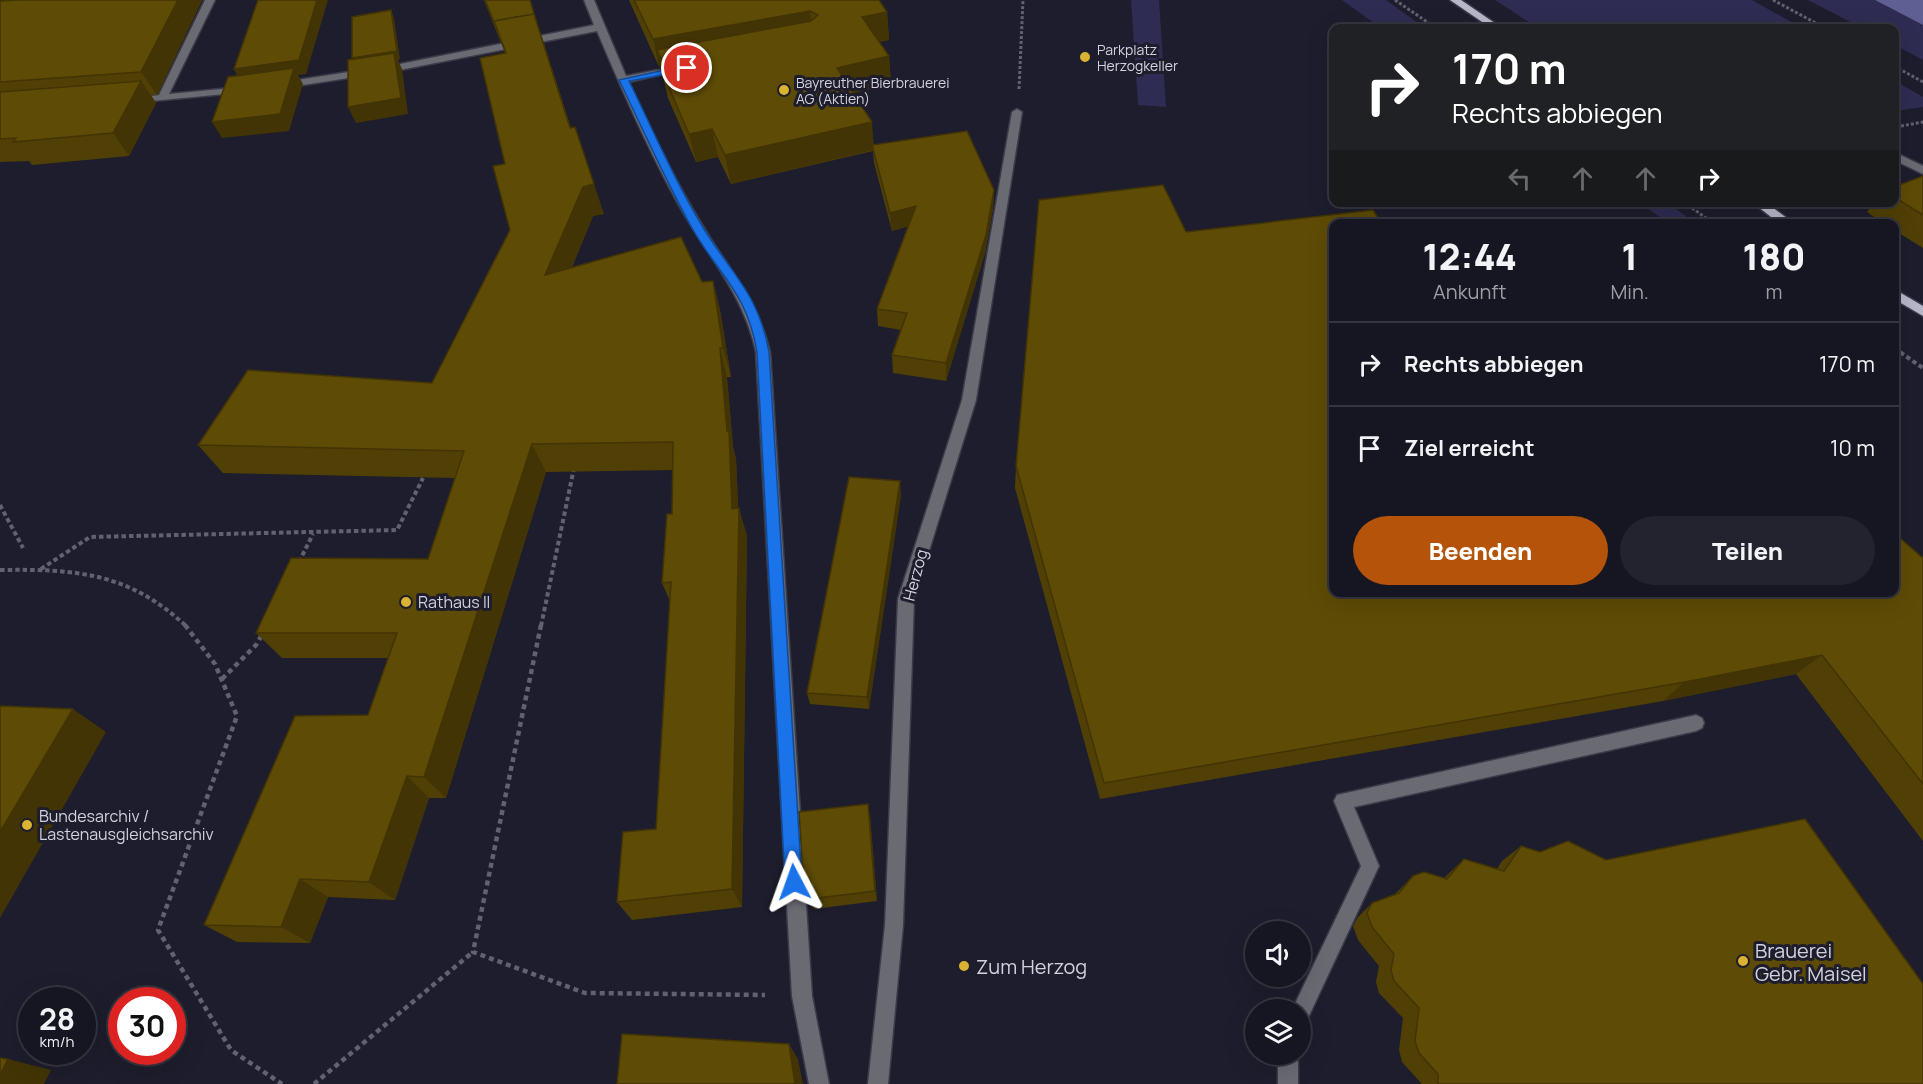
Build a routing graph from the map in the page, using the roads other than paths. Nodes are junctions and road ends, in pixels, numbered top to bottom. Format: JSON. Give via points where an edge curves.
{"nodes":[{"id":1,"x":210,"y":0,"type":"edge"},
{"id":2,"x":589,"y":0,"type":"edge"},
{"id":3,"x":1455,"y":0,"type":"edge"},
{"id":4,"x":1491,"y":24,"type":"edge"},
{"id":5,"x":600,"y":27,"type":"junction"},
{"id":6,"x":691,"y":67,"type":"edge"},
{"id":7,"x":623,"y":80,"type":"junction"},
{"id":8,"x":267,"y":87,"type":"edge"},
{"id":9,"x":255,"y":88,"type":"edge"},
{"id":10,"x":162,"y":99,"type":"junction"},
{"id":11,"x":128,"y":102,"type":"edge"},
{"id":12,"x":1017,"y":112,"type":"road end"},
{"id":13,"x":1899,"y":158,"type":"edge"},
{"id":14,"x":1923,"y":171,"type":"edge"},
{"id":15,"x":1764,"y":207,"type":"edge"},
{"id":16,"x":1782,"y":219,"type":"edge"},
{"id":17,"x":1899,"y":296,"type":"edge"},
{"id":18,"x":1923,"y":312,"type":"edge"},
{"id":19,"x":1696,"y":723,"type":"dead end"},
{"id":20,"x":1307,"y":999,"type":"edge"},
{"id":21,"x":1288,"y":1065,"type":"edge"},
{"id":22,"x":819,"y":1084,"type":"edge"},
{"id":23,"x":878,"y":1084,"type":"edge"},
{"id":24,"x":1288,"y":1084,"type":"edge"}],
"edges":[{"from":1,"to":10,"type":"street"},
{"from":2,"to":5,"type":"street"},
{"from":3,"to":4,"type":"main road"},
{"from":5,"to":7,"type":"street"},
{"from":5,"to":8,"type":"street","via":[[400,67]]},
{"from":6,"to":7,"type":"street"},
{"from":7,"to":22,"type":"street","via":[[698,229],[746,297],[758,324],[763,352],[802,996]]},
{"from":9,"to":10,"type":"street"},
{"from":10,"to":11,"type":"street"},
{"from":12,"to":23,"type":"street","name":"Herzog","via":[[969,400],[906,599],[894,925]]},
{"from":13,"to":14,"type":"street"},
{"from":15,"to":16,"type":"main road"},
{"from":17,"to":18,"type":"main road"},
{"from":19,"to":20,"type":"street","via":[[1343,801],[1370,866]]},
{"from":21,"to":24,"type":"street"}]}
